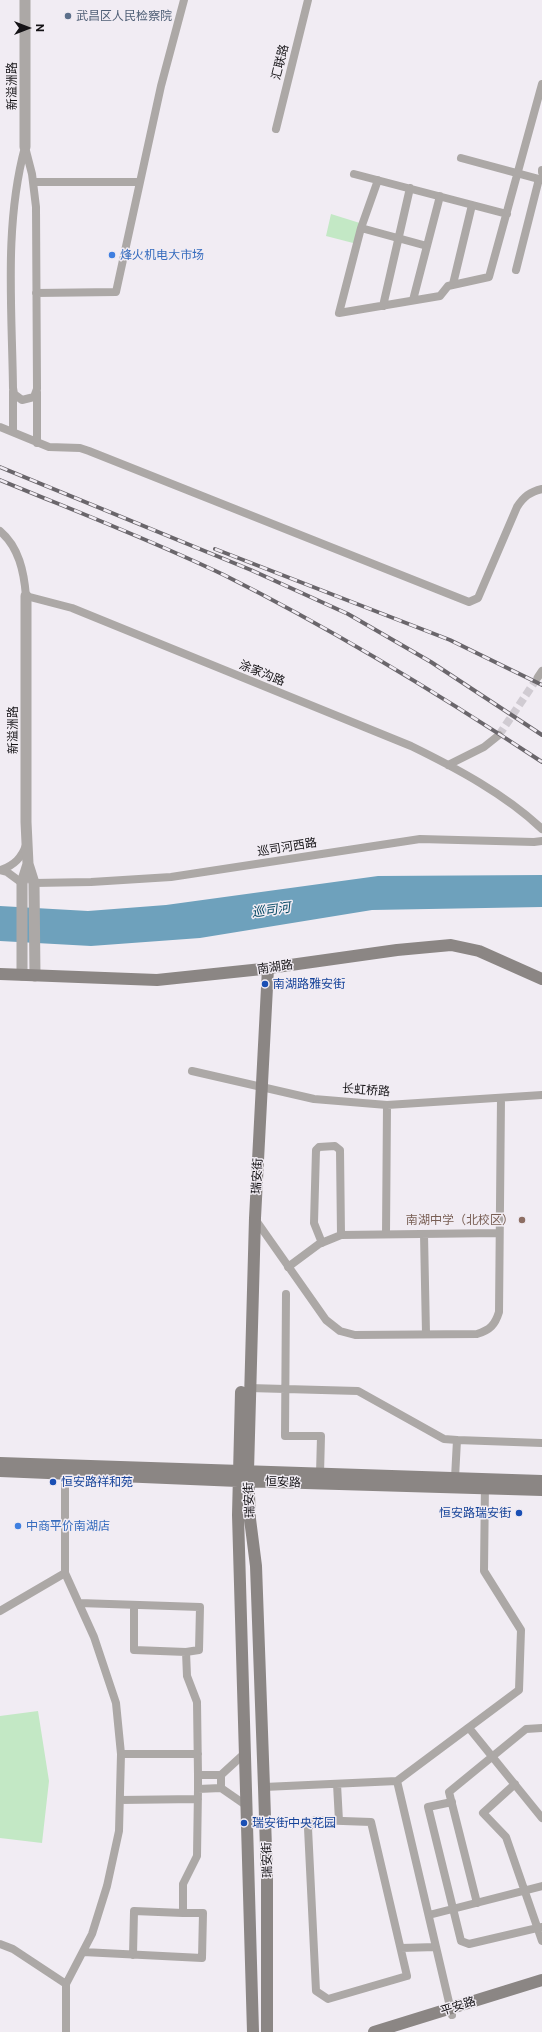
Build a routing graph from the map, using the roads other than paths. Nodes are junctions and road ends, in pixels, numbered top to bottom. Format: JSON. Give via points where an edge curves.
{"nodes":[{"id":1,"x":25,"y":0,"type":"edge"},
{"id":2,"x":184,"y":0,"type":"edge"},
{"id":3,"x":308,"y":0,"type":"edge"},
{"id":4,"x":542,"y":84,"type":"edge"},
{"id":5,"x":540,"y":98,"type":"edge"},
{"id":6,"x":276,"y":129,"type":"dead end"},
{"id":7,"x":25,"y":147,"type":"junction"},
{"id":8,"x":461,"y":158,"type":"dead end"},
{"id":9,"x":518,"y":172,"type":"junction"},
{"id":10,"x":354,"y":174,"type":"dead end"},
{"id":11,"x":541,"y":176,"type":"edge"},
{"id":12,"x":378,"y":180,"type":"junction"},
{"id":13,"x":33,"y":182,"type":"junction"},
{"id":14,"x":140,"y":182,"type":"junction"},
{"id":15,"x":410,"y":188,"type":"junction"},
{"id":16,"x":440,"y":196,"type":"junction"},
{"id":17,"x":472,"y":205,"type":"junction"},
{"id":18,"x":506,"y":214,"type":"junction"},
{"id":19,"x":361,"y":228,"type":"junction"},
{"id":20,"x":399,"y":238,"type":"junction"},
{"id":21,"x":427,"y":246,"type":"junction"},
{"id":22,"x":516,"y":270,"type":"dead end"},
{"id":23,"x":453,"y":284,"type":"junction"},
{"id":24,"x":36,"y":293,"type":"junction"},
{"id":25,"x":413,"y":300,"type":"junction"},
{"id":26,"x":383,"y":306,"type":"junction"},
{"id":27,"x":12,"y":388,"type":"junction"},
{"id":28,"x":37,"y":389,"type":"junction"},
{"id":29,"x":0,"y":427,"type":"edge"},
{"id":30,"x":13,"y":432,"type":"junction"},
{"id":31,"x":37,"y":443,"type":"junction"},
{"id":32,"x":542,"y":489,"type":"edge"},
{"id":33,"x":0,"y":531,"type":"edge"},
{"id":34,"x":26,"y":596,"type":"junction"},
{"id":35,"x":499,"y":735,"type":"tunnel mouth"},
{"id":36,"x":448,"y":765,"type":"junction"},
{"id":37,"x":542,"y":828,"type":"edge"},
{"id":38,"x":27,"y":840,"type":"junction"},
{"id":39,"x":542,"y":841,"type":"edge"},
{"id":40,"x":28,"y":864,"type":"junction"},
{"id":41,"x":1,"y":870,"type":"edge"},
{"id":42,"x":34,"y":883,"type":"junction"},
{"id":43,"x":22,"y":884,"type":"junction"},
{"id":44,"x":265,"y":969,"type":"junction"},
{"id":45,"x":0,"y":974,"type":"edge"},
{"id":46,"x":22,"y":975,"type":"junction"},
{"id":47,"x":35,"y":976,"type":"junction"},
{"id":48,"x":542,"y":979,"type":"edge"},
{"id":49,"x":192,"y":1071,"type":"dead end"},
{"id":50,"x":258,"y":1087,"type":"junction"},
{"id":51,"x":542,"y":1095,"type":"edge"},
{"id":52,"x":501,"y":1098,"type":"junction"},
{"id":53,"x":387,"y":1105,"type":"junction"},
{"id":54,"x":255,"y":1218,"type":"junction"},
{"id":55,"x":499,"y":1233,"type":"junction"},
{"id":56,"x":386,"y":1234,"type":"junction"},
{"id":57,"x":424,"y":1234,"type":"junction"},
{"id":58,"x":341,"y":1235,"type":"junction"},
{"id":59,"x":322,"y":1243,"type":"junction"},
{"id":60,"x":288,"y":1267,"type":"junction"},
{"id":61,"x":286,"y":1294,"type":"dead end"},
{"id":62,"x":426,"y":1334,"type":"junction"},
{"id":63,"x":249,"y":1388,"type":"junction"},
{"id":64,"x":286,"y":1389,"type":"junction"},
{"id":65,"x":457,"y":1440,"type":"junction"},
{"id":66,"x":542,"y":1444,"type":"edge"},
{"id":67,"x":0,"y":1463,"type":"edge"},
{"id":68,"x":65,"y":1468,"type":"junction"},
{"id":69,"x":0,"y":1471,"type":"edge"},
{"id":70,"x":320,"y":1474,"type":"junction"},
{"id":71,"x":243,"y":1476,"type":"junction"},
{"id":72,"x":454,"y":1478,"type":"junction"},
{"id":73,"x":542,"y":1481,"type":"edge"},
{"id":74,"x":485,"y":1484,"type":"junction"},
{"id":75,"x":542,"y":1490,"type":"edge"},
{"id":76,"x":65,"y":1573,"type":"junction"},
{"id":77,"x":78,"y":1603,"type":"junction"},
{"id":78,"x":134,"y":1605,"type":"junction"},
{"id":79,"x":0,"y":1611,"type":"edge"},
{"id":80,"x":186,"y":1652,"type":"junction"},
{"id":81,"x":469,"y":1728,"type":"junction"},
{"id":82,"x":542,"y":1728,"type":"edge"},
{"id":83,"x":246,"y":1753,"type":"junction"},
{"id":84,"x":121,"y":1754,"type":"junction"},
{"id":85,"x":198,"y":1754,"type":"junction"},
{"id":86,"x":492,"y":1757,"type":"junction"},
{"id":87,"x":198,"y":1775,"type":"junction"},
{"id":88,"x":221,"y":1775,"type":"junction"},
{"id":89,"x":397,"y":1781,"type":"junction"},
{"id":90,"x":337,"y":1784,"type":"junction"},
{"id":91,"x":515,"y":1784,"type":"junction"},
{"id":92,"x":264,"y":1787,"type":"junction"},
{"id":93,"x":198,"y":1788,"type":"junction"},
{"id":94,"x":221,"y":1788,"type":"junction"},
{"id":95,"x":198,"y":1799,"type":"junction"},
{"id":96,"x":120,"y":1800,"type":"junction"},
{"id":97,"x":452,"y":1802,"type":"junction"},
{"id":98,"x":247,"y":1806,"type":"junction"},
{"id":99,"x":542,"y":1818,"type":"edge"},
{"id":100,"x":340,"y":1821,"type":"junction"},
{"id":101,"x":542,"y":1886,"type":"edge"},
{"id":102,"x":525,"y":1891,"type":"junction"},
{"id":103,"x":477,"y":1903,"type":"junction"},
{"id":104,"x":453,"y":1908,"type":"junction"},
{"id":105,"x":182,"y":1913,"type":"junction"},
{"id":106,"x":429,"y":1915,"type":"junction"},
{"id":107,"x":540,"y":1928,"type":"edge"},
{"id":108,"x":542,"y":1941,"type":"edge"},
{"id":109,"x":0,"y":1944,"type":"edge"},
{"id":110,"x":436,"y":1946,"type":"junction"},
{"id":111,"x":401,"y":1948,"type":"junction"},
{"id":112,"x":83,"y":1952,"type":"junction"},
{"id":113,"x":133,"y":1955,"type":"junction"},
{"id":114,"x":542,"y":1980,"type":"edge"},
{"id":115,"x":66,"y":1984,"type":"junction"},
{"id":116,"x":542,"y":1988,"type":"edge"},
{"id":117,"x":452,"y":2011,"type":"junction"},
{"id":118,"x":66,"y":2032,"type":"edge"},
{"id":119,"x":253,"y":2032,"type":"edge"},
{"id":120,"x":267,"y":2032,"type":"edge"},
{"id":121,"x":374,"y":2032,"type":"edge"},
{"id":122,"x":399,"y":2032,"type":"edge"}],
"edges":[{"from":1,"to":7,"type":"street","name":"新溢洲路"},
{"from":2,"to":14,"type":"street","via":[[161,86]]},
{"from":3,"to":6,"type":"street","name":"汇联路"},
{"from":4,"to":5,"type":"street"},
{"from":5,"to":9,"type":"street"},
{"from":7,"to":13,"type":"street"},
{"from":7,"to":27,"type":"street","via":[[12,217]]},
{"from":8,"to":9,"type":"street"},
{"from":9,"to":11,"type":"street"},
{"from":9,"to":18,"type":"street"},
{"from":10,"to":12,"type":"street"},
{"from":11,"to":22,"type":"street"},
{"from":12,"to":15,"type":"street"},
{"from":12,"to":19,"type":"street"},
{"from":13,"to":14,"type":"street"},
{"from":13,"to":24,"type":"street","via":[[36,207]]},
{"from":14,"to":24,"type":"street","via":[[116,292]]},
{"from":15,"to":16,"type":"street"},
{"from":15,"to":20,"type":"street"},
{"from":16,"to":17,"type":"street"},
{"from":16,"to":21,"type":"street"},
{"from":17,"to":18,"type":"street"},
{"from":17,"to":23,"type":"street"},
{"from":18,"to":23,"type":"street","via":[[489,277]]},
{"from":19,"to":20,"type":"street"},
{"from":19,"to":26,"type":"street","via":[[339,313]]},
{"from":20,"to":21,"type":"street"},
{"from":20,"to":26,"type":"street"},
{"from":21,"to":25,"type":"street"},
{"from":23,"to":25,"type":"street","via":[[440,296]]},
{"from":24,"to":28,"type":"street"},
{"from":25,"to":26,"type":"street"},
{"from":27,"to":28,"type":"street","via":[[14,394],[22,400],[34,397]]},
{"from":27,"to":30,"type":"street"},
{"from":28,"to":31,"type":"street"},
{"from":29,"to":30,"type":"street"},
{"from":30,"to":31,"type":"street"},
{"from":31,"to":32,"type":"street","via":[[49,447],[89,451],[469,602],[478,598],[523,497]]},
{"from":33,"to":34,"type":"street","via":[[8,538],[18,555]]},
{"from":34,"to":36,"type":"street","name":"涂家沟路","via":[[72,608],[411,746]]},
{"from":34,"to":38,"type":"street","name":"新溢洲路"},
{"from":35,"to":36,"type":"street","via":[[484,747]]},
{"from":36,"to":37,"type":"street","name":"涂家沟路","via":[[489,789]]},
{"from":38,"to":40,"type":"street","name":"新溢洲路"},
{"from":38,"to":41,"type":"street","via":[[20,858]]},
{"from":39,"to":42,"type":"street","name":"巡司河西路","via":[[420,839],[172,877]]},
{"from":40,"to":42,"type":"street"},
{"from":40,"to":43,"type":"street"},
{"from":41,"to":43,"type":"street"},
{"from":42,"to":47,"type":"street"},
{"from":43,"to":46,"type":"street"},
{"from":44,"to":47,"type":"main road","name":"南湖路","via":[[157,980]]},
{"from":44,"to":48,"type":"main road","name":"南湖路","via":[[451,945],[479,951]]},
{"from":44,"to":50,"type":"main road","name":"瑞安街"},
{"from":45,"to":46,"type":"main road","name":"南湖路"},
{"from":46,"to":47,"type":"main road","name":"南湖路"},
{"from":49,"to":50,"type":"street","name":"长虹桥路"},
{"from":50,"to":53,"type":"street","name":"长虹桥路","via":[[314,1099]]},
{"from":50,"to":54,"type":"main road","name":"瑞安街"},
{"from":50,"to":71,"type":"main road","name":"瑞安街"},
{"from":51,"to":52,"type":"street","name":"长虹桥路"},
{"from":52,"to":53,"type":"street","name":"长虹桥路"},
{"from":52,"to":55,"type":"street"},
{"from":53,"to":56,"type":"street"},
{"from":54,"to":60,"type":"street"},
{"from":54,"to":63,"type":"main road","name":"瑞安街"},
{"from":55,"to":57,"type":"street"},
{"from":55,"to":62,"type":"street","via":[[496,1322],[489,1330],[477,1334]]},
{"from":56,"to":57,"type":"street"},
{"from":56,"to":58,"type":"street"},
{"from":57,"to":62,"type":"street"},
{"from":58,"to":59,"type":"street"},
{"from":58,"to":59,"type":"street","via":[[340,1150],[335,1146],[319,1147],[316,1150],[314,1223]]},
{"from":59,"to":60,"type":"street"},
{"from":60,"to":62,"type":"street","via":[[326,1320],[340,1331],[355,1335]]},
{"from":61,"to":64,"type":"street"},
{"from":63,"to":64,"type":"street"},
{"from":63,"to":71,"type":"main road","name":"瑞安街"},
{"from":64,"to":65,"type":"street","via":[[358,1391],[444,1439]]},
{"from":64,"to":70,"type":"street","via":[[285,1436],[321,1436]]},
{"from":65,"to":66,"type":"street"},
{"from":65,"to":72,"type":"street"},
{"from":67,"to":68,"type":"main road","name":"恒安路"},
{"from":68,"to":69,"type":"main road","name":"恒安路"},
{"from":68,"to":71,"type":"main road","name":"恒安路"},
{"from":68,"to":76,"type":"street"},
{"from":70,"to":71,"type":"main road","name":"恒安路"},
{"from":70,"to":72,"type":"main road","name":"恒安路"},
{"from":71,"to":74,"type":"main road","name":"恒安路"},
{"from":71,"to":83,"type":"main road","name":"瑞安街"},
{"from":71,"to":92,"type":"main road","name":"瑞安街","via":[[256,1566]]},
{"from":72,"to":74,"type":"main road","name":"恒安路"},
{"from":73,"to":74,"type":"main road","name":"恒安路"},
{"from":74,"to":75,"type":"main road","name":"恒安路"},
{"from":74,"to":81,"type":"street","via":[[484,1571],[521,1630],[519,1690]]},
{"from":76,"to":77,"type":"street"},
{"from":76,"to":79,"type":"street"},
{"from":77,"to":78,"type":"street"},
{"from":77,"to":84,"type":"street","via":[[94,1637],[116,1703]]},
{"from":78,"to":80,"type":"street","via":[[134,1650]]},
{"from":78,"to":80,"type":"street","via":[[200,1607],[199,1650]]},
{"from":80,"to":85,"type":"street","via":[[187,1676],[197,1702]]},
{"from":81,"to":86,"type":"street"},
{"from":81,"to":89,"type":"street"},
{"from":82,"to":86,"type":"street","via":[[526,1729]]},
{"from":83,"to":88,"type":"street"},
{"from":83,"to":98,"type":"main road","name":"瑞安街"},
{"from":84,"to":85,"type":"street"},
{"from":84,"to":96,"type":"street"},
{"from":85,"to":87,"type":"street"},
{"from":86,"to":91,"type":"street"},
{"from":86,"to":97,"type":"street","via":[[449,1792]]},
{"from":87,"to":88,"type":"street"},
{"from":87,"to":93,"type":"street"},
{"from":88,"to":94,"type":"street"},
{"from":89,"to":90,"type":"street"},
{"from":89,"to":106,"type":"street"},
{"from":90,"to":92,"type":"street"},
{"from":90,"to":100,"type":"street"},
{"from":91,"to":99,"type":"street"},
{"from":91,"to":102,"type":"street","via":[[483,1813],[506,1837]]},
{"from":92,"to":120,"type":"main road","name":"瑞安街"},
{"from":93,"to":94,"type":"street"},
{"from":93,"to":95,"type":"street"},
{"from":94,"to":98,"type":"street"},
{"from":95,"to":96,"type":"street"},
{"from":95,"to":105,"type":"street","via":[[197,1856],[183,1884]]},
{"from":96,"to":112,"type":"street","via":[[119,1831],[107,1886],[92,1934]]},
{"from":97,"to":103,"type":"street"},
{"from":97,"to":104,"type":"street","via":[[428,1807]]},
{"from":98,"to":119,"type":"main road","name":"瑞安街"},
{"from":100,"to":111,"type":"street","via":[[371,1822]]},
{"from":100,"to":111,"type":"street","via":[[315,1820],[308,1828],[316,1991],[328,1999],[407,1976]]},
{"from":101,"to":102,"type":"street"},
{"from":102,"to":103,"type":"street"},
{"from":102,"to":107,"type":"street"},
{"from":103,"to":104,"type":"street"},
{"from":104,"to":106,"type":"street"},
{"from":104,"to":107,"type":"street","via":[[461,1941],[469,1944]]},
{"from":105,"to":113,"type":"street","via":[[134,1911]]},
{"from":105,"to":113,"type":"street","via":[[202,1913],[202,1958]]},
{"from":106,"to":110,"type":"street"},
{"from":107,"to":108,"type":"street"},
{"from":109,"to":115,"type":"street","via":[[13,1949]]},
{"from":110,"to":111,"type":"street"},
{"from":110,"to":117,"type":"street"},
{"from":112,"to":113,"type":"street"},
{"from":112,"to":115,"type":"street"},
{"from":114,"to":117,"type":"main road","name":"平安路"},
{"from":115,"to":118,"type":"street"},
{"from":116,"to":117,"type":"main road","name":"平安路"},
{"from":117,"to":121,"type":"main road","name":"平安路"},
{"from":117,"to":122,"type":"main road","name":"平安路"}]}
